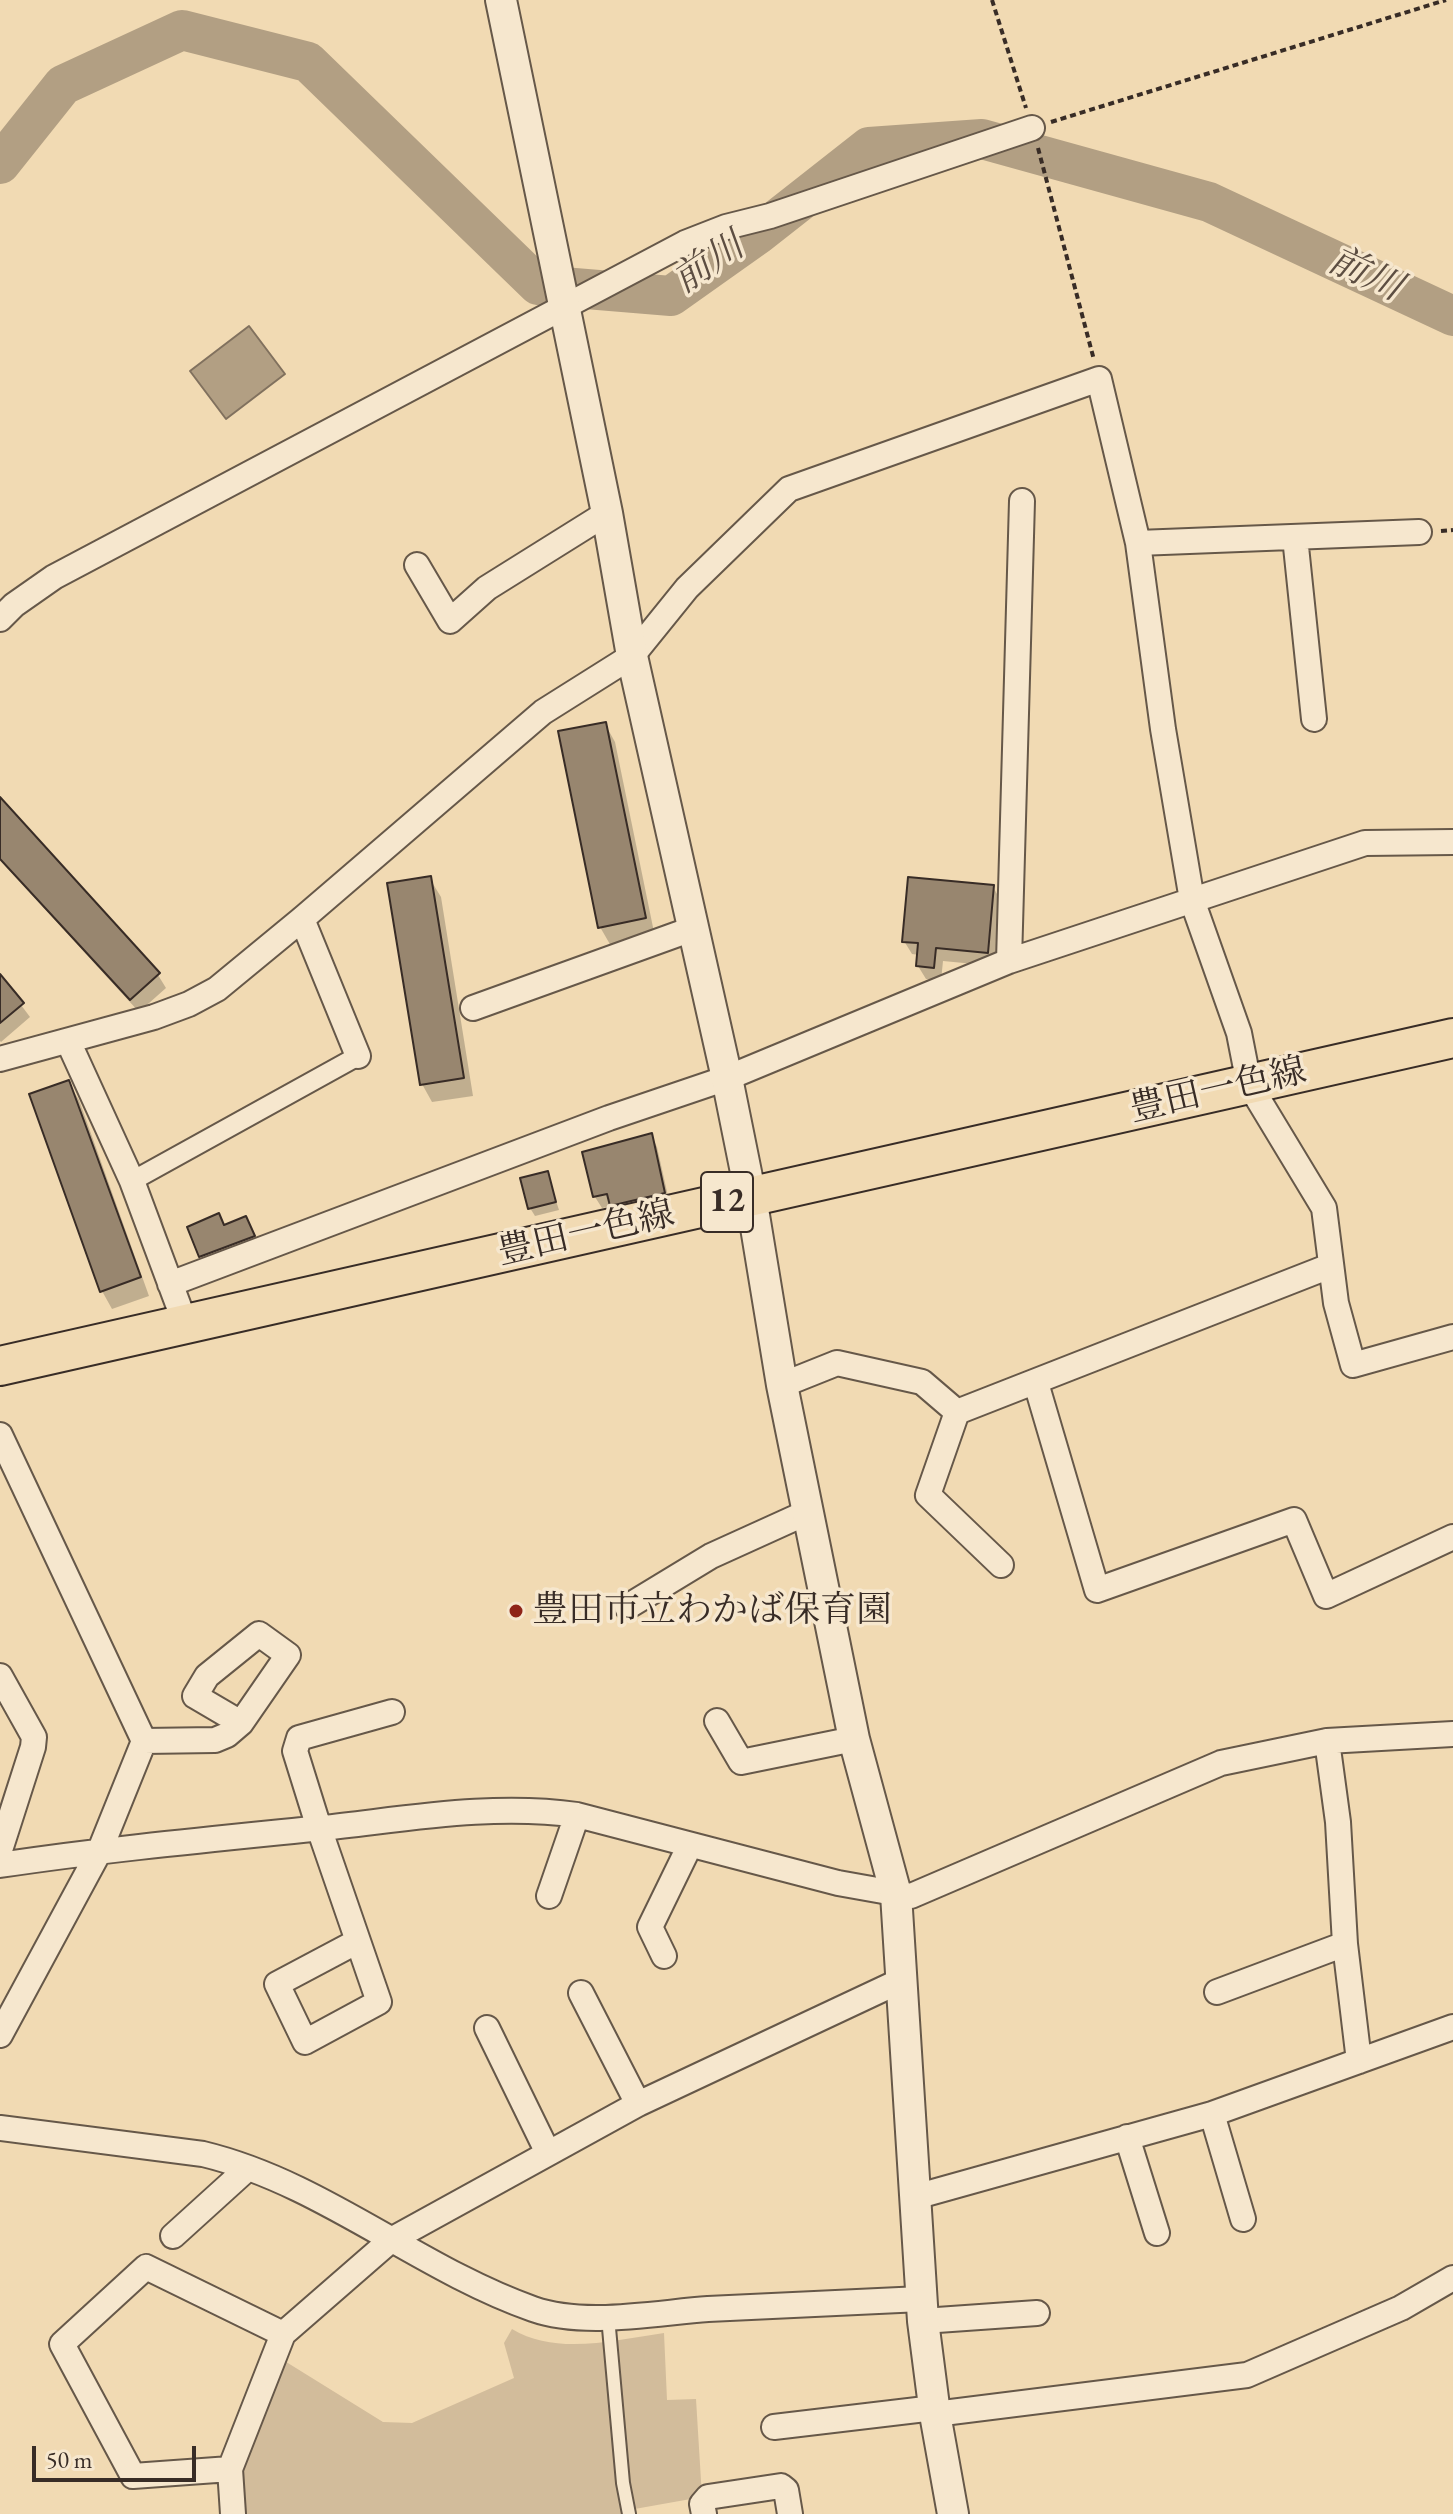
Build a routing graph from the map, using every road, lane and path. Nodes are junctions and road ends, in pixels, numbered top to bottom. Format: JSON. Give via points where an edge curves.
{"nodes":[{"id":1,"x":501,"y":0,"type":"edge"},
{"id":2,"x":992,"y":0,"type":"edge"},
{"id":3,"x":1446,"y":0,"type":"edge"},
{"id":4,"x":1032,"y":128,"type":"junction"},
{"id":5,"x":564,"y":306,"type":"junction"},
{"id":6,"x":1099,"y":379,"type":"junction"},
{"id":7,"x":1022,"y":501,"type":"dead end"},
{"id":8,"x":607,"y":513,"type":"junction"},
{"id":9,"x":1419,"y":532,"type":"dead end"},
{"id":10,"x":1295,"y":537,"type":"junction"},
{"id":11,"x":1138,"y":543,"type":"junction"},
{"id":12,"x":417,"y":565,"type":"dead end"},
{"id":13,"x":0,"y":619,"type":"edge"},
{"id":14,"x":632,"y":656,"type":"junction"},
{"id":15,"x":1314,"y":719,"type":"dead end"},
{"id":16,"x":1453,"y":842,"type":"edge"},
{"id":17,"x":1192,"y":900,"type":"junction"},
{"id":18,"x":302,"y":919,"type":"junction"},
{"id":19,"x":692,"y":929,"type":"junction"},
{"id":20,"x":1009,"y":961,"type":"junction"},
{"id":21,"x":473,"y":1008,"type":"dead end"},
{"id":22,"x":1453,"y":1038,"type":"edge"},
{"id":23,"x":68,"y":1041,"type":"junction"},
{"id":24,"x":358,"y":1056,"type":"joint"},
{"id":25,"x":0,"y":1059,"type":"edge"},
{"id":26,"x":727,"y":1078,"type":"junction"},
{"id":27,"x":1249,"y":1084,"type":"junction"},
{"id":28,"x":132,"y":1181,"type":"junction"},
{"id":29,"x":751,"y":1197,"type":"junction"},
{"id":30,"x":1330,"y":1266,"type":"junction"},
{"id":31,"x":170,"y":1284,"type":"junction"},
{"id":32,"x":185,"y":1323,"type":"junction"},
{"id":33,"x":1453,"y":1337,"type":"edge"},
{"id":34,"x":0,"y":1366,"type":"edge"},
{"id":35,"x":1036,"y":1383,"type":"junction"},
{"id":36,"x":782,"y":1385,"type":"junction"},
{"id":37,"x":957,"y":1412,"type":"junction"},
{"id":38,"x":0,"y":1435,"type":"edge"},
{"id":39,"x":808,"y":1512,"type":"junction"},
{"id":40,"x":1453,"y":1537,"type":"edge"},
{"id":41,"x":1001,"y":1565,"type":"dead end"},
{"id":42,"x":627,"y":1607,"type":"dead end"},
{"id":43,"x":0,"y":1676,"type":"edge"},
{"id":44,"x":6,"y":1696,"type":"edge"},
{"id":45,"x":392,"y":1712,"type":"dead end"},
{"id":46,"x":717,"y":1721,"type":"dead end"},
{"id":47,"x":241,"y":1723,"type":"dead end"},
{"id":48,"x":1453,"y":1734,"type":"edge"},
{"id":49,"x":854,"y":1739,"type":"junction"},
{"id":50,"x":144,"y":1741,"type":"junction"},
{"id":51,"x":1327,"y":1741,"type":"junction"},
{"id":52,"x":577,"y":1815,"type":"junction"},
{"id":53,"x":319,"y":1828,"type":"junction"},
{"id":54,"x":690,"y":1845,"type":"junction"},
{"id":55,"x":0,"y":1850,"type":"edge"},
{"id":56,"x":100,"y":1850,"type":"junction"},
{"id":57,"x":0,"y":1865,"type":"edge"},
{"id":58,"x":896,"y":1894,"type":"junction"},
{"id":59,"x":549,"y":1896,"type":"dead end"},
{"id":60,"x":358,"y":1941,"type":"junction"},
{"id":61,"x":1345,"y":1944,"type":"junction"},
{"id":62,"x":664,"y":1956,"type":"dead end"},
{"id":63,"x":900,"y":1981,"type":"junction"},
{"id":64,"x":1217,"y":1992,"type":"dead end"},
{"id":65,"x":581,"y":1993,"type":"dead end"},
{"id":66,"x":1453,"y":2027,"type":"edge"},
{"id":67,"x":487,"y":2028,"type":"dead end"},
{"id":68,"x":0,"y":2035,"type":"edge"},
{"id":69,"x":1359,"y":2061,"type":"junction"},
{"id":70,"x":638,"y":2104,"type":"junction"},
{"id":71,"x":1212,"y":2114,"type":"junction"},
{"id":72,"x":0,"y":2128,"type":"edge"},
{"id":73,"x":1127,"y":2137,"type":"junction"},
{"id":74,"x":548,"y":2153,"type":"junction"},
{"id":75,"x":248,"y":2168,"type":"junction"},
{"id":76,"x":915,"y":2197,"type":"junction"},
{"id":77,"x":1243,"y":2219,"type":"dead end"},
{"id":78,"x":1157,"y":2233,"type":"dead end"},
{"id":79,"x":173,"y":2236,"type":"dead end"},
{"id":80,"x":391,"y":2240,"type":"junction"},
{"id":81,"x":1453,"y":2278,"type":"edge"},
{"id":82,"x":922,"y":2310,"type":"junction"},
{"id":83,"x":1037,"y":2313,"type":"dead end"},
{"id":84,"x":608,"y":2317,"type":"junction"},
{"id":85,"x":283,"y":2334,"type":"junction"},
{"id":86,"x":934,"y":2411,"type":"junction"},
{"id":87,"x":774,"y":2427,"type":"dead end"},
{"id":88,"x":230,"y":2469,"type":"junction"},
{"id":89,"x":233,"y":2514,"type":"edge"},
{"id":90,"x":629,"y":2514,"type":"edge"},
{"id":91,"x":704,"y":2514,"type":"edge"},
{"id":92,"x":790,"y":2514,"type":"edge"},
{"id":93,"x":953,"y":2514,"type":"edge"}],
"edges":[{"from":1,"to":5,"type":"street"},
{"from":2,"to":4,"type":"path"},
{"from":3,"to":4,"type":"path"},
{"from":4,"to":5,"type":"street","via":[[726,227]]},
{"from":4,"to":6,"type":"path"},
{"from":5,"to":8,"type":"street"},
{"from":5,"to":13,"type":"street","via":[[54,577]]},
{"from":6,"to":11,"type":"street"},
{"from":6,"to":14,"type":"street","via":[[789,489],[687,588]]},
{"from":7,"to":20,"type":"street"},
{"from":8,"to":12,"type":"street","via":[[487,588],[450,621]]},
{"from":8,"to":14,"type":"street"},
{"from":9,"to":10,"type":"street"},
{"from":10,"to":11,"type":"street"},
{"from":10,"to":15,"type":"street"},
{"from":11,"to":17,"type":"street"},
{"from":14,"to":18,"type":"street","via":[[543,712]]},
{"from":14,"to":19,"type":"street"},
{"from":16,"to":17,"type":"street","via":[[1365,843]]},
{"from":17,"to":20,"type":"street"},
{"from":17,"to":27,"type":"street","via":[[1239,1033]]},
{"from":18,"to":23,"type":"street","via":[[217,989],[189,1004]]},
{"from":18,"to":24,"type":"street"},
{"from":19,"to":21,"type":"street"},
{"from":19,"to":26,"type":"street"},
{"from":20,"to":26,"type":"street"},
{"from":22,"to":27,"type":"main road","name":"豊田一色線","number":"12"},
{"from":23,"to":25,"type":"street"},
{"from":23,"to":28,"type":"street"},
{"from":24,"to":28,"type":"street"},
{"from":26,"to":29,"type":"street"},
{"from":26,"to":31,"type":"street"},
{"from":27,"to":29,"type":"main road","name":"豊田一色線","number":"12"},
{"from":27,"to":30,"type":"street","via":[[1324,1208]]},
{"from":28,"to":31,"type":"street"},
{"from":29,"to":32,"type":"main road","name":"豊田一色線","number":"12"},
{"from":29,"to":36,"type":"street"},
{"from":30,"to":33,"type":"street","via":[[1353,1365]]},
{"from":30,"to":35,"type":"street"},
{"from":31,"to":32,"type":"street"},
{"from":32,"to":34,"type":"main road","name":"豊田一色線","number":"12"},
{"from":35,"to":37,"type":"street"},
{"from":35,"to":40,"type":"street","via":[[1097,1590],[1294,1520],[1326,1596]]},
{"from":36,"to":37,"type":"street","via":[[837,1363],[922,1382]]},
{"from":36,"to":39,"type":"street"},
{"from":37,"to":41,"type":"street","via":[[928,1495]]},
{"from":38,"to":50,"type":"street"},
{"from":39,"to":42,"type":"street","via":[[711,1556]]},
{"from":39,"to":49,"type":"street"},
{"from":43,"to":44,"type":"street"},
{"from":44,"to":55,"type":"street","via":[[34,1737]]},
{"from":45,"to":53,"type":"street","via":[[299,1738],[295,1751]]},
{"from":46,"to":49,"type":"street","via":[[741,1762]]},
{"from":47,"to":50,"type":"street","via":[[215,1740]]},
{"from":48,"to":51,"type":"street"},
{"from":49,"to":58,"type":"street"},
{"from":50,"to":56,"type":"street"},
{"from":51,"to":58,"type":"street","via":[[1221,1763],[911,1896]]},
{"from":51,"to":61,"type":"street"},
{"from":52,"to":53,"type":"street","via":[[508,1809]]},
{"from":52,"to":54,"type":"street"},
{"from":52,"to":59,"type":"street"},
{"from":53,"to":56,"type":"street"},
{"from":53,"to":60,"type":"street"},
{"from":54,"to":58,"type":"street"},
{"from":54,"to":62,"type":"street","via":[[650,1927]]},
{"from":56,"to":57,"type":"street"},
{"from":56,"to":68,"type":"street"},
{"from":58,"to":63,"type":"street"},
{"from":60,"to":60,"type":"street","via":[[379,2002],[305,2042],[277,1984]]},
{"from":61,"to":64,"type":"street"},
{"from":61,"to":69,"type":"street"},
{"from":63,"to":70,"type":"street"},
{"from":63,"to":76,"type":"street"},
{"from":65,"to":70,"type":"street"},
{"from":66,"to":69,"type":"street"},
{"from":67,"to":74,"type":"street"},
{"from":69,"to":71,"type":"street"},
{"from":70,"to":74,"type":"street"},
{"from":71,"to":73,"type":"street"},
{"from":71,"to":77,"type":"street"},
{"from":72,"to":75,"type":"street","via":[[203,2154]]},
{"from":73,"to":76,"type":"street"},
{"from":73,"to":78,"type":"street"},
{"from":74,"to":80,"type":"street"},
{"from":75,"to":79,"type":"street"},
{"from":75,"to":80,"type":"street","via":[[310,2193]]},
{"from":76,"to":82,"type":"street"},
{"from":80,"to":84,"type":"street","via":[[472,2284],[534,2309]]},
{"from":80,"to":85,"type":"street"},
{"from":81,"to":86,"type":"street","via":[[1401,2308],[1247,2375]]},
{"from":82,"to":83,"type":"street"},
{"from":82,"to":84,"type":"street"},
{"from":82,"to":86,"type":"street"},
{"from":84,"to":90,"type":"lane"},
{"from":85,"to":88,"type":"street"},
{"from":85,"to":88,"type":"street","via":[[146,2267],[62,2344],[133,2476]]},
{"from":86,"to":87,"type":"street"},
{"from":86,"to":93,"type":"street"},
{"from":88,"to":89,"type":"street"},
{"from":91,"to":92,"type":"street","via":[[702,2504],[708,2497],[781,2486]]}]}
